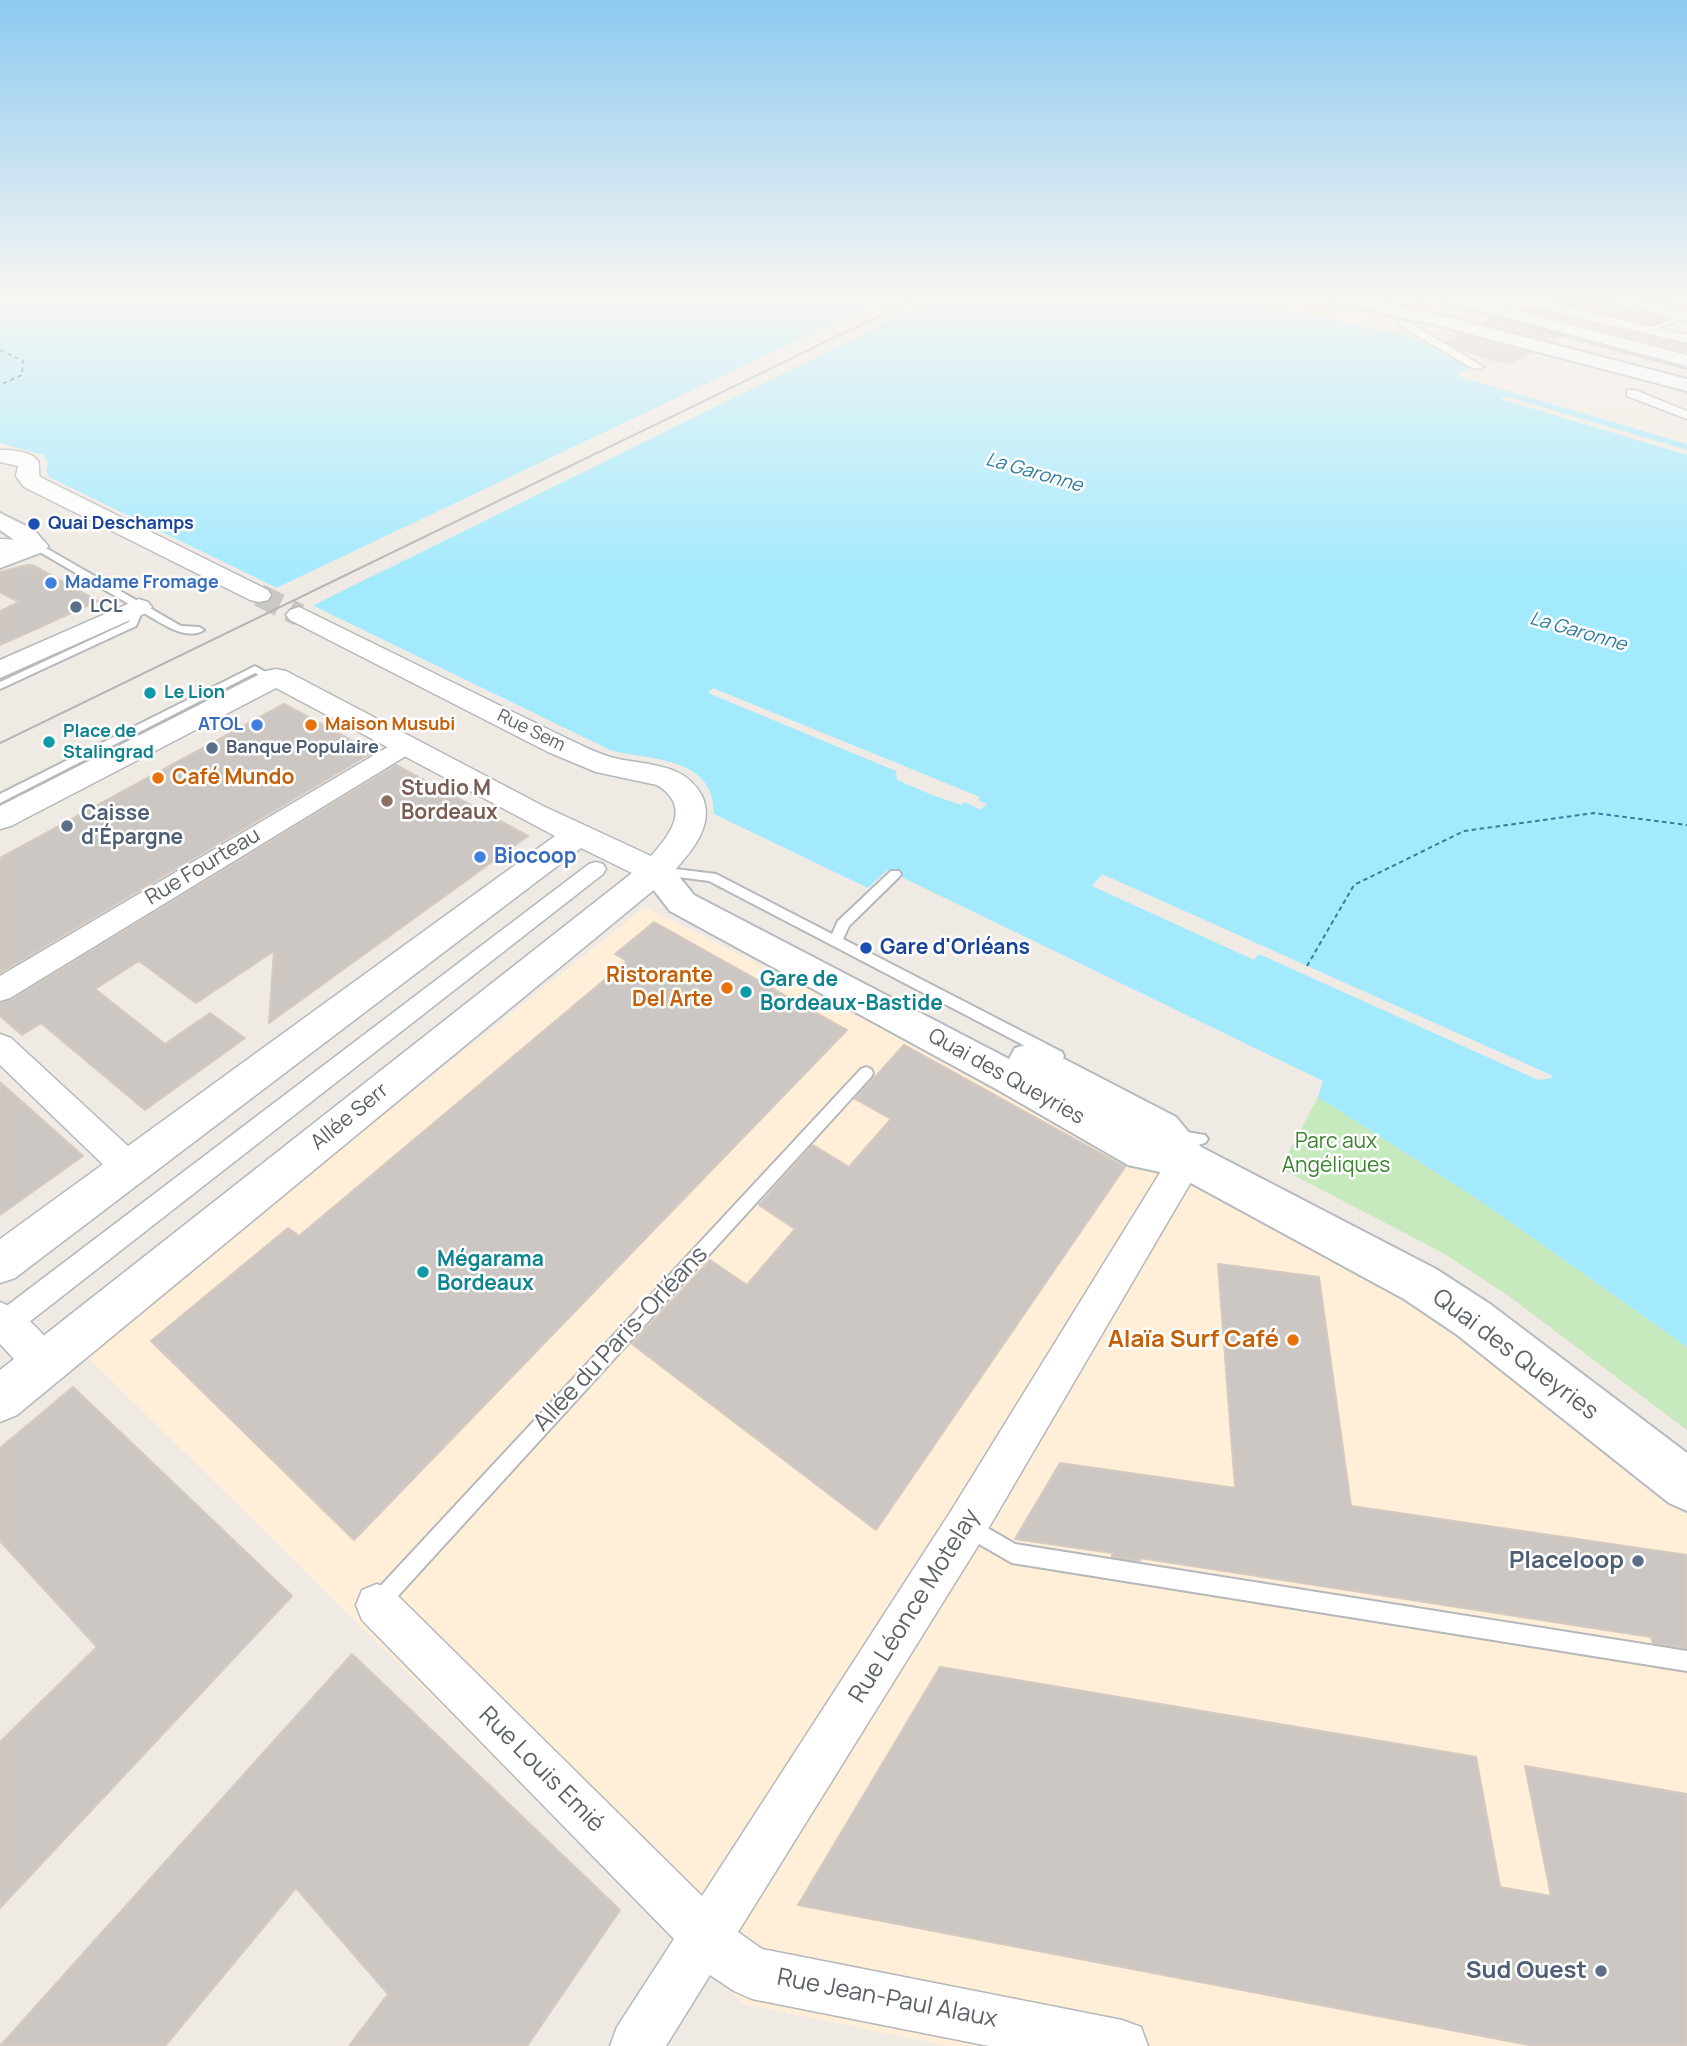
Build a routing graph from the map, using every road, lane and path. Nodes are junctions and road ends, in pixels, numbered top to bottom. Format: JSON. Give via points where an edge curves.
{"nodes":[{"id":1,"x":1631,"y":393,"type":"dead end"},
{"id":2,"x":1687,"y":415,"type":"edge"},
{"id":3,"x":0,"y":456,"type":"edge"},
{"id":4,"x":0,"y":520,"type":"edge"},
{"id":5,"x":0,"y":546,"type":"edge"},
{"id":6,"x":36,"y":546,"type":"junction"},
{"id":7,"x":0,"y":561,"type":"edge"},
{"id":8,"x":259,"y":595,"type":"tunnel mouth"},
{"id":9,"x":139,"y":607,"type":"junction"},
{"id":10,"x":299,"y":615,"type":"tunnel mouth"},
{"id":11,"x":199,"y":630,"type":"dead end"},
{"id":12,"x":0,"y":670,"type":"edge"},
{"id":13,"x":271,"y":678,"type":"junction"},
{"id":14,"x":0,"y":686,"type":"edge"},
{"id":15,"x":407,"y":746,"type":"junction"},
{"id":16,"x":0,"y":799,"type":"edge"},
{"id":17,"x":0,"y":819,"type":"edge"},
{"id":18,"x":579,"y":834,"type":"junction"},
{"id":19,"x":596,"y":869,"type":"dead end"},
{"id":20,"x":656,"y":871,"type":"junction"},
{"id":21,"x":895,"y":874,"type":"dead end"},
{"id":22,"x":834,"y":939,"type":"junction"},
{"id":23,"x":0,"y":990,"type":"edge"},
{"id":24,"x":0,"y":1046,"type":"edge"},
{"id":25,"x":1074,"y":1065,"type":"dead end"},
{"id":26,"x":866,"y":1073,"type":"dead end"},
{"id":27,"x":1120,"y":1092,"type":"dead end"},
{"id":28,"x":1178,"y":1141,"type":"junction"},
{"id":29,"x":129,"y":1168,"type":"junction"},
{"id":30,"x":0,"y":1264,"type":"edge"},
{"id":31,"x":2,"y":1323,"type":"edge"},
{"id":32,"x":44,"y":1364,"type":"junction"},
{"id":33,"x":0,"y":1399,"type":"edge"},
{"id":34,"x":1687,"y":1485,"type":"edge"},
{"id":35,"x":966,"y":1526,"type":"junction"},
{"id":36,"x":377,"y":1605,"type":"joint"},
{"id":37,"x":1687,"y":1661,"type":"edge"},
{"id":38,"x":705,"y":1935,"type":"junction"},
{"id":39,"x":636,"y":2046,"type":"edge"},
{"id":40,"x":1122,"y":2046,"type":"edge"}],
"edges":[{"from":1,"to":2,"type":"street"},
{"from":3,"to":8,"type":"street","via":[[24,459],[32,482]]},
{"from":4,"to":6,"type":"main road"},
{"from":5,"to":6,"type":"street"},
{"from":6,"to":7,"type":"main road"},
{"from":6,"to":9,"type":"lane"},
{"from":9,"to":11,"type":"lane","via":[[179,629]]},
{"from":9,"to":12,"type":"street"},
{"from":9,"to":14,"type":"lane","via":[[133,624]]},
{"from":10,"to":20,"type":"street","name":"Rue Sem","via":[[595,761],[659,776],[680,787],[690,803],[690,826]]},
{"from":13,"to":15,"type":"street","name":"Quai des Queyries","via":[[281,678]]},
{"from":13,"to":16,"type":"lane","via":[[255,669]]},
{"from":13,"to":17,"type":"street"},
{"from":15,"to":18,"type":"street","name":"Quai des Queyries"},
{"from":15,"to":23,"type":"street","name":"Rue Fourteau"},
{"from":18,"to":20,"type":"street","name":"Quai des Queyries"},
{"from":18,"to":29,"type":"street"},
{"from":19,"to":31,"type":"street"},
{"from":20,"to":22,"type":"lane","via":[[712,877]]},
{"from":20,"to":28,"type":"main road","name":"Quai des Queyries","via":[[854,973],[883,983]]},
{"from":20,"to":28,"type":"main road","name":"Quai des Queyries","via":[[682,903],[1143,1153]]},
{"from":20,"to":32,"type":"street","name":"Allée Serr"},
{"from":21,"to":22,"type":"lane","via":[[843,924]]},
{"from":22,"to":25,"type":"lane"},
{"from":24,"to":29,"type":"street"},
{"from":26,"to":36,"type":"lane","name":"Allée du Paris-Orléans"},
{"from":27,"to":28,"type":"lane"},
{"from":28,"to":34,"type":"main road","name":"Quai des Queyries","via":[[1473,1319]]},
{"from":28,"to":35,"type":"street","name":"Rue Léonce Motelay"},
{"from":29,"to":30,"type":"street"},
{"from":31,"to":32,"type":"street"},
{"from":32,"to":33,"type":"street","name":"Allée Serr"},
{"from":35,"to":37,"type":"lane","via":[[1012,1553]]},
{"from":35,"to":38,"type":"street","name":"Rue Léonce Motelay"},
{"from":36,"to":38,"type":"street","name":"Rue Louis Emié"},
{"from":38,"to":39,"type":"street","name":"Rue Léonce Motelay"},
{"from":38,"to":40,"type":"street","name":"Rue Jean-Paul Alaux","via":[[752,1973]]}]}
